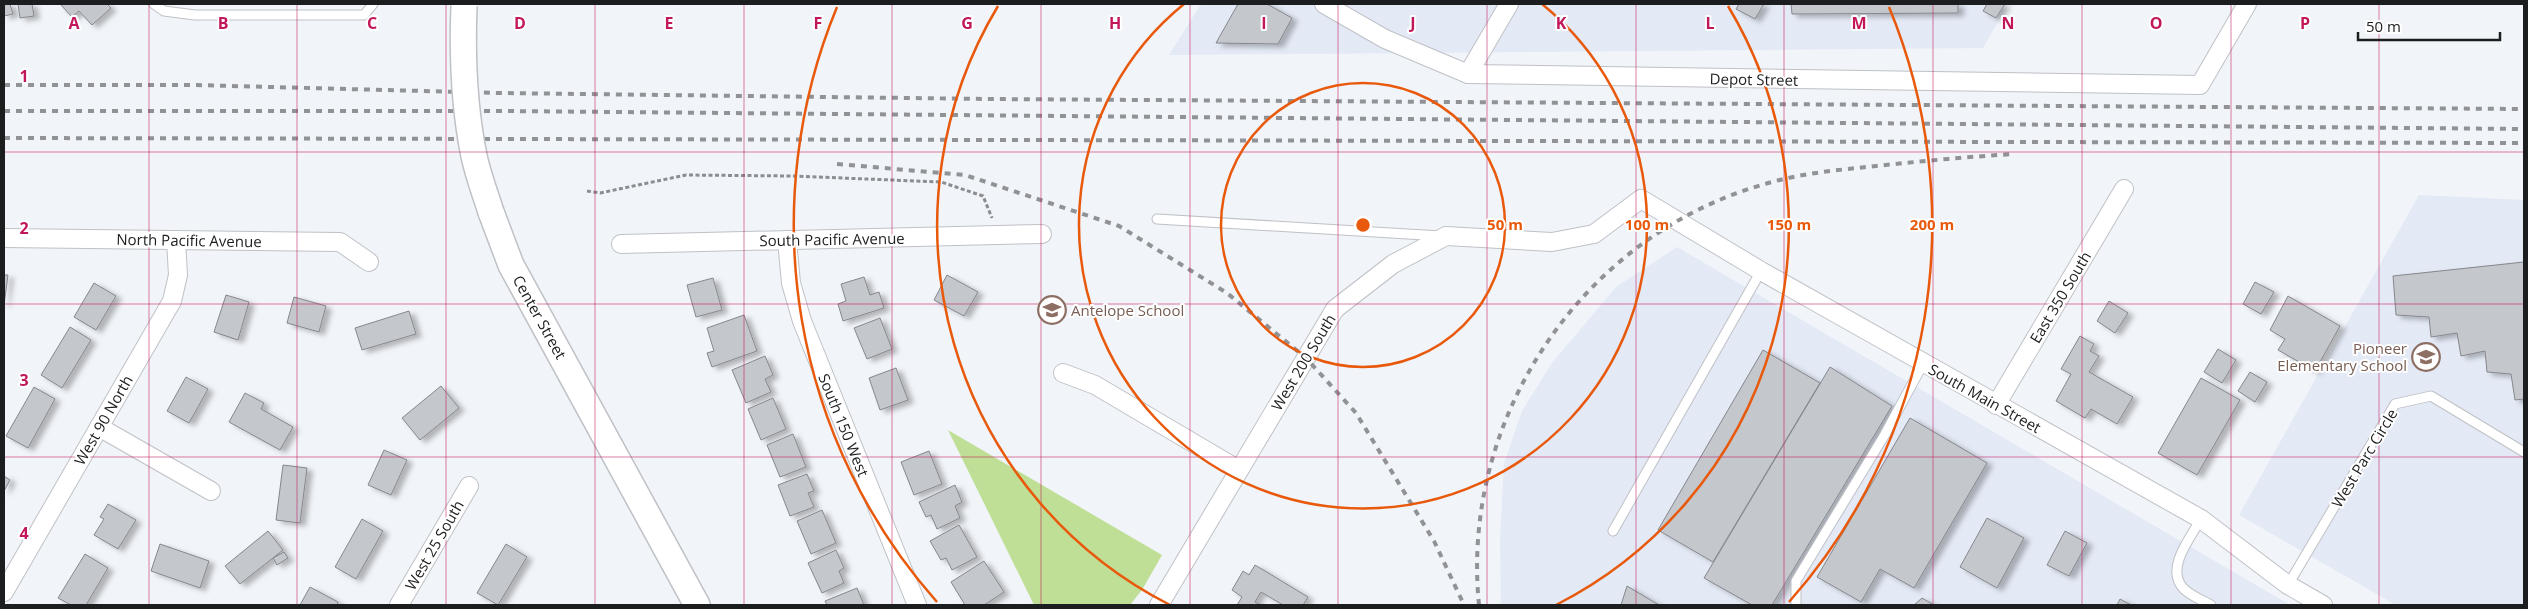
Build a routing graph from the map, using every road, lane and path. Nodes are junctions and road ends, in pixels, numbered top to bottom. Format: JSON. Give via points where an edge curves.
{"nodes":[{"id":1,"x":154,"y":4,"type":"edge"},
{"id":2,"x":373,"y":4,"type":"edge"},
{"id":3,"x":1324,"y":4,"type":"edge"},
{"id":4,"x":1509,"y":4,"type":"edge"},
{"id":5,"x":2247,"y":4,"type":"edge"},
{"id":6,"x":464,"y":5,"type":"edge"},
{"id":7,"x":1468,"y":74,"type":"junction"},
{"id":8,"x":2124,"y":189,"type":"dead end"},
{"id":9,"x":587,"y":191,"type":"dead end"},
{"id":10,"x":1157,"y":219,"type":"dead end"},
{"id":11,"x":1042,"y":234,"type":"dead end"},
{"id":12,"x":998,"y":235,"type":"junction"},
{"id":13,"x":1446,"y":236,"type":"junction"},
{"id":14,"x":4,"y":238,"type":"edge"},
{"id":15,"x":176,"y":240,"type":"junction"},
{"id":16,"x":787,"y":240,"type":"junction"},
{"id":17,"x":621,"y":244,"type":"dead end"},
{"id":18,"x":369,"y":262,"type":"dead end"},
{"id":19,"x":1761,"y":271,"type":"junction"},
{"id":20,"x":1923,"y":364,"type":"junction"},
{"id":21,"x":1063,"y":374,"type":"dead end"},
{"id":22,"x":1996,"y":405,"type":"junction"},
{"id":23,"x":99,"y":427,"type":"junction"},
{"id":24,"x":2524,"y":452,"type":"edge"},
{"id":25,"x":1239,"y":470,"type":"junction"},
{"id":26,"x":469,"y":486,"type":"dead end"},
{"id":27,"x":211,"y":492,"type":"dead end"},
{"id":28,"x":2201,"y":519,"type":"junction"},
{"id":29,"x":1613,"y":531,"type":"dead end"},
{"id":30,"x":2288,"y":585,"type":"junction"},
{"id":31,"x":4,"y":592,"type":"edge"},
{"id":32,"x":399,"y":605,"type":"edge"},
{"id":33,"x":697,"y":605,"type":"edge"},
{"id":34,"x":917,"y":605,"type":"edge"},
{"id":35,"x":1159,"y":605,"type":"edge"},
{"id":36,"x":1796,"y":605,"type":"edge"},
{"id":37,"x":2211,"y":605,"type":"edge"},
{"id":38,"x":2323,"y":605,"type":"edge"}],
"edges":[{"from":1,"to":2,"type":"lane","via":[[164,11],[195,15],[364,15]]},
{"from":3,"to":7,"type":"street","name":"Depot Street","via":[[1385,39]]},
{"from":4,"to":7,"type":"street"},
{"from":5,"to":7,"type":"street","name":"Depot Street","via":[[2200,85]]},
{"from":6,"to":33,"type":"street","name":"Center Street","bridge":true,"via":[[462,49],[466,104],[474,158],[490,212],[511,265]]},
{"from":8,"to":22,"type":"street","name":"East 350 South"},
{"from":9,"to":12,"type":"path","via":[[600,193],[686,175],[941,182],[983,196]]},
{"from":10,"to":13,"type":"lane"},
{"from":11,"to":12,"type":"street","name":"South Pacific Avenue"},
{"from":12,"to":16,"type":"street","name":"South Pacific Avenue"},
{"from":13,"to":19,"type":"street","name":"South Main Street","via":[[1552,242],[1594,234],[1641,199]]},
{"from":13,"to":25,"type":"street","name":"West 200 South","via":[[1393,264],[1335,310]]},
{"from":14,"to":15,"type":"street","name":"North Pacific Avenue"},
{"from":15,"to":18,"type":"street","name":"North Pacific Avenue","via":[[340,242]]},
{"from":15,"to":23,"type":"street","name":"West 90 North","via":[[178,275],[172,301]]},
{"from":16,"to":17,"type":"street","name":"South Pacific Avenue"},
{"from":16,"to":34,"type":"street","name":"South 150 West","via":[[791,283],[802,321]]},
{"from":19,"to":20,"type":"street","name":"South Main Street"},
{"from":19,"to":29,"type":"lane"},
{"from":20,"to":22,"type":"street","name":"South Main Street"},
{"from":20,"to":36,"type":"lane","via":[[1884,436],[1796,581]]},
{"from":21,"to":25,"type":"street","via":[[1096,385]]},
{"from":22,"to":28,"type":"street","name":"South Main Street"},
{"from":23,"to":27,"type":"street"},
{"from":23,"to":31,"type":"street","name":"West 90 North"},
{"from":24,"to":30,"type":"lane","name":"West Parc Circle","via":[[2431,396],[2395,404]]},
{"from":25,"to":35,"type":"street","name":"West 200 South"},
{"from":26,"to":32,"type":"street","name":"West 25 South"},
{"from":28,"to":30,"type":"street","name":"South Main Street"},
{"from":28,"to":37,"type":"lane","via":[[2176,569],[2184,590]]},
{"from":30,"to":38,"type":"street","name":"South Main Street"}]}
